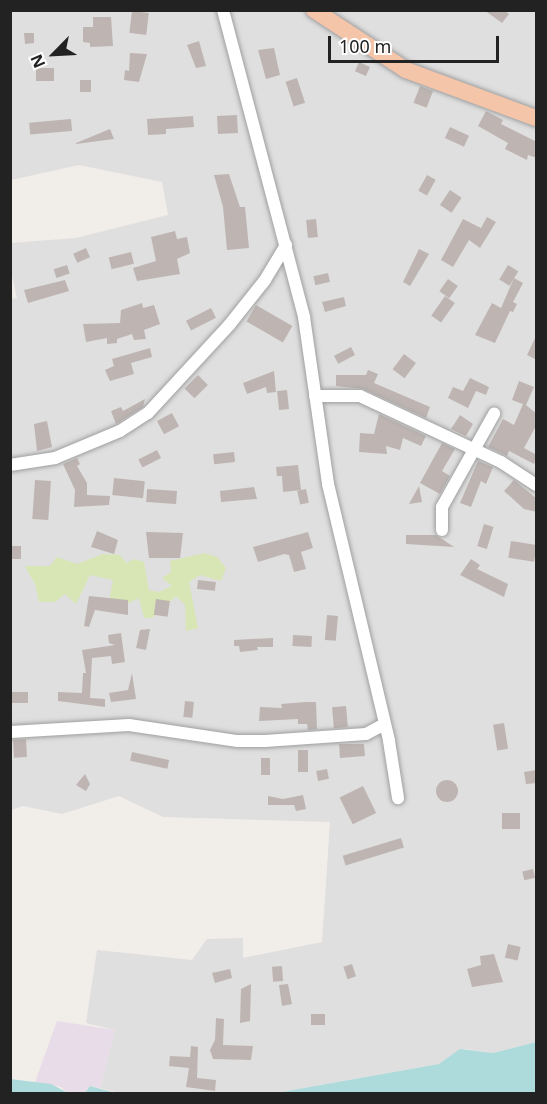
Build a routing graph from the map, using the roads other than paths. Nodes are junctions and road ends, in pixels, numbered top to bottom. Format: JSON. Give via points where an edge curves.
{"nodes":[{"id":1,"x":223,"y":10,"type":"edge"},
{"id":2,"x":314,"y":10,"type":"edge"},
{"id":3,"x":537,"y":118,"type":"edge"},
{"id":4,"x":286,"y":245,"type":"junction"},
{"id":5,"x":315,"y":396,"type":"junction"},
{"id":6,"x":494,"y":414,"type":"dead end"},
{"id":7,"x":475,"y":450,"type":"junction"},
{"id":8,"x":10,"y":465,"type":"edge"},
{"id":9,"x":537,"y":485,"type":"edge"},
{"id":10,"x":442,"y":530,"type":"dead end"},
{"id":11,"x":385,"y":724,"type":"junction"},
{"id":12,"x":10,"y":732,"type":"edge"},
{"id":13,"x":398,"y":798,"type":"dead end"}],
"edges":[{"from":1,"to":4,"type":"street"},
{"from":2,"to":3,"type":"main road","via":[[406,70]]},
{"from":4,"to":5,"type":"street","via":[[304,317]]},
{"from":4,"to":8,"type":"street","via":[[265,280],[230,324],[148,413],[120,431],[55,458]]},
{"from":5,"to":7,"type":"street","via":[[360,396]]},
{"from":5,"to":11,"type":"street","via":[[328,484]]},
{"from":6,"to":7,"type":"street"},
{"from":7,"to":9,"type":"street"},
{"from":7,"to":10,"type":"street","via":[[442,507]]},
{"from":11,"to":12,"type":"street","via":[[366,734],[265,741],[238,741],[129,725]]},
{"from":11,"to":13,"type":"street"}]}
